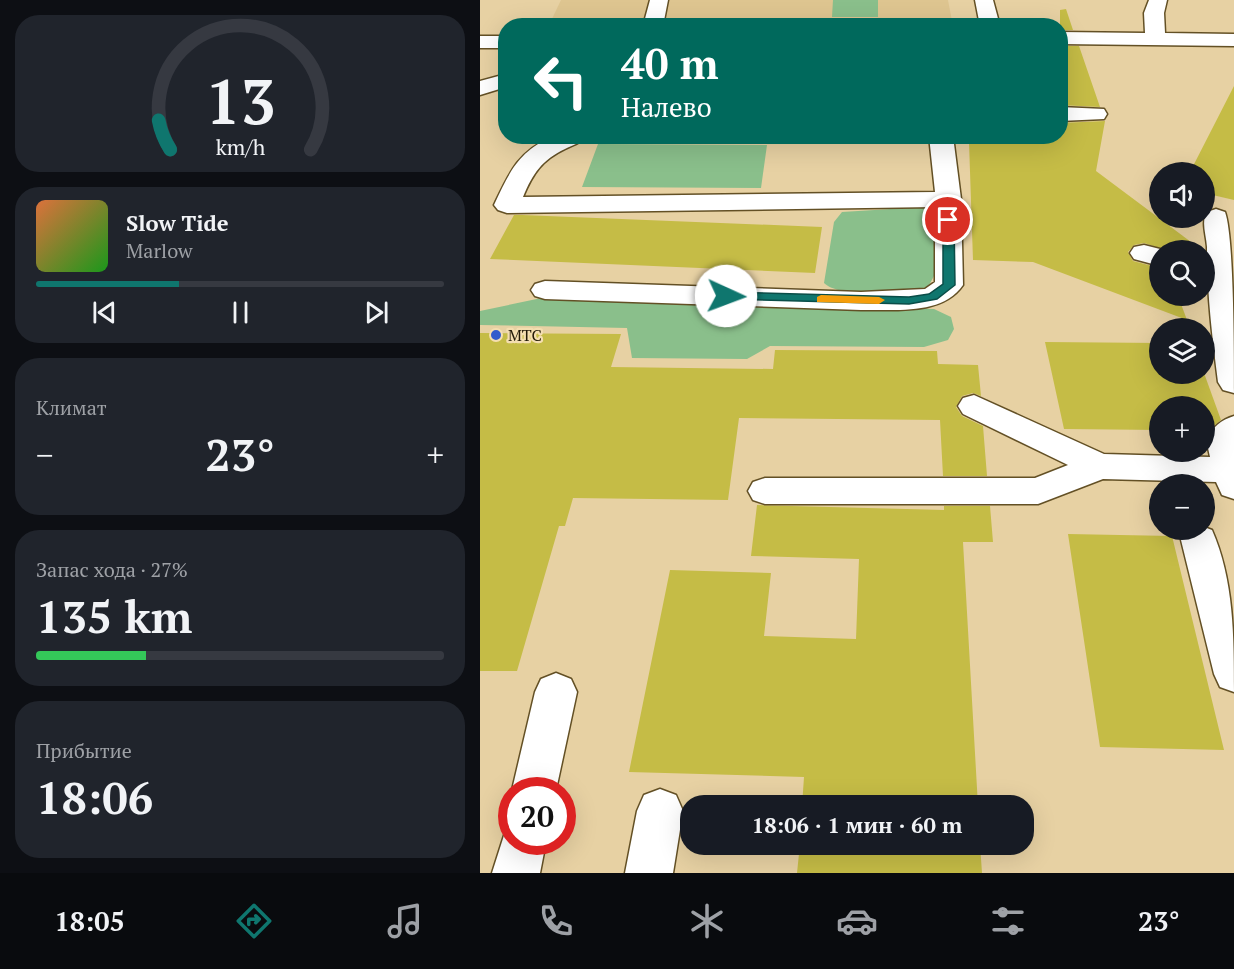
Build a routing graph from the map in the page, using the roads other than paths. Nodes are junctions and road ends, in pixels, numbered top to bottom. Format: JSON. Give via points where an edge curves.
{"nodes":[{"id":1,"x":659,"y":0,"type":"edge"},
{"id":2,"x":984,"y":0,"type":"edge"},
{"id":3,"x":1158,"y":0,"type":"edge"},
{"id":4,"x":655,"y":18,"type":"edge"},
{"id":5,"x":988,"y":18,"type":"edge"},
{"id":6,"x":1155,"y":37,"type":"junction"},
{"id":7,"x":1068,"y":38,"type":"edge"},
{"id":8,"x":1234,"y":40,"type":"edge"},
{"id":9,"x":498,"y":82,"type":"edge"},
{"id":10,"x":480,"y":88,"type":"edge"},
{"id":11,"x":1068,"y":114,"type":"edge"},
{"id":12,"x":1096,"y":114,"type":"dead end"},
{"id":13,"x":555,"y":144,"type":"edge"},
{"id":14,"x":942,"y":144,"type":"edge"},
{"id":15,"x":948,"y":199,"type":"junction"},
{"id":16,"x":507,"y":204,"type":"junction"},
{"id":17,"x":480,"y":205,"type":"edge"},
{"id":18,"x":1216,"y":217,"type":"dead end"},
{"id":19,"x":1215,"y":267,"type":"edge"},
{"id":20,"x":544,"y":290,"type":"dead end"},
{"id":21,"x":1215,"y":295,"type":"edge"},
{"id":22,"x":1234,"y":382,"type":"edge"},
{"id":23,"x":974,"y":406,"type":"dead end"},
{"id":24,"x":1234,"y":428,"type":"edge"},
{"id":25,"x":1100,"y":466,"type":"junction"},
{"id":26,"x":1231,"y":478,"type":"edge"},
{"id":27,"x":765,"y":491,"type":"dead end"},
{"id":28,"x":1199,"y":540,"type":"dead end"},
{"id":29,"x":1234,"y":674,"type":"edge"},
{"id":30,"x":556,"y":692,"type":"dead end"},
{"id":31,"x":537,"y":777,"type":"edge"},
{"id":32,"x":660,"y":811,"type":"dead end"},
{"id":33,"x":520,"y":855,"type":"edge"},
{"id":34,"x":516,"y":873,"type":"edge"},
{"id":35,"x":649,"y":873,"type":"edge"}],
"edges":[{"from":1,"to":4,"type":"street"},
{"from":2,"to":5,"type":"street"},
{"from":3,"to":6,"type":"street"},
{"from":6,"to":7,"type":"street"},
{"from":6,"to":8,"type":"street"},
{"from":9,"to":10,"type":"street"},
{"from":11,"to":12,"type":"street"},
{"from":13,"to":16,"type":"street","via":[[524,166]]},
{"from":14,"to":15,"type":"street"},
{"from":15,"to":16,"type":"street"},
{"from":15,"to":20,"type":"street","via":[[949,285],[933,297],[861,301]]},
{"from":16,"to":17,"type":"street"},
{"from":18,"to":19,"type":"street","via":[[1220,244]]},
{"from":21,"to":22,"type":"street"},
{"from":23,"to":25,"type":"street"},
{"from":24,"to":26,"type":"street","via":[[1223,439]]},
{"from":25,"to":26,"type":"street"},
{"from":25,"to":27,"type":"street","via":[[1038,491]]},
{"from":28,"to":29,"type":"street"},
{"from":30,"to":31,"type":"street"},
{"from":32,"to":35,"type":"street"},
{"from":33,"to":34,"type":"street"}]}
